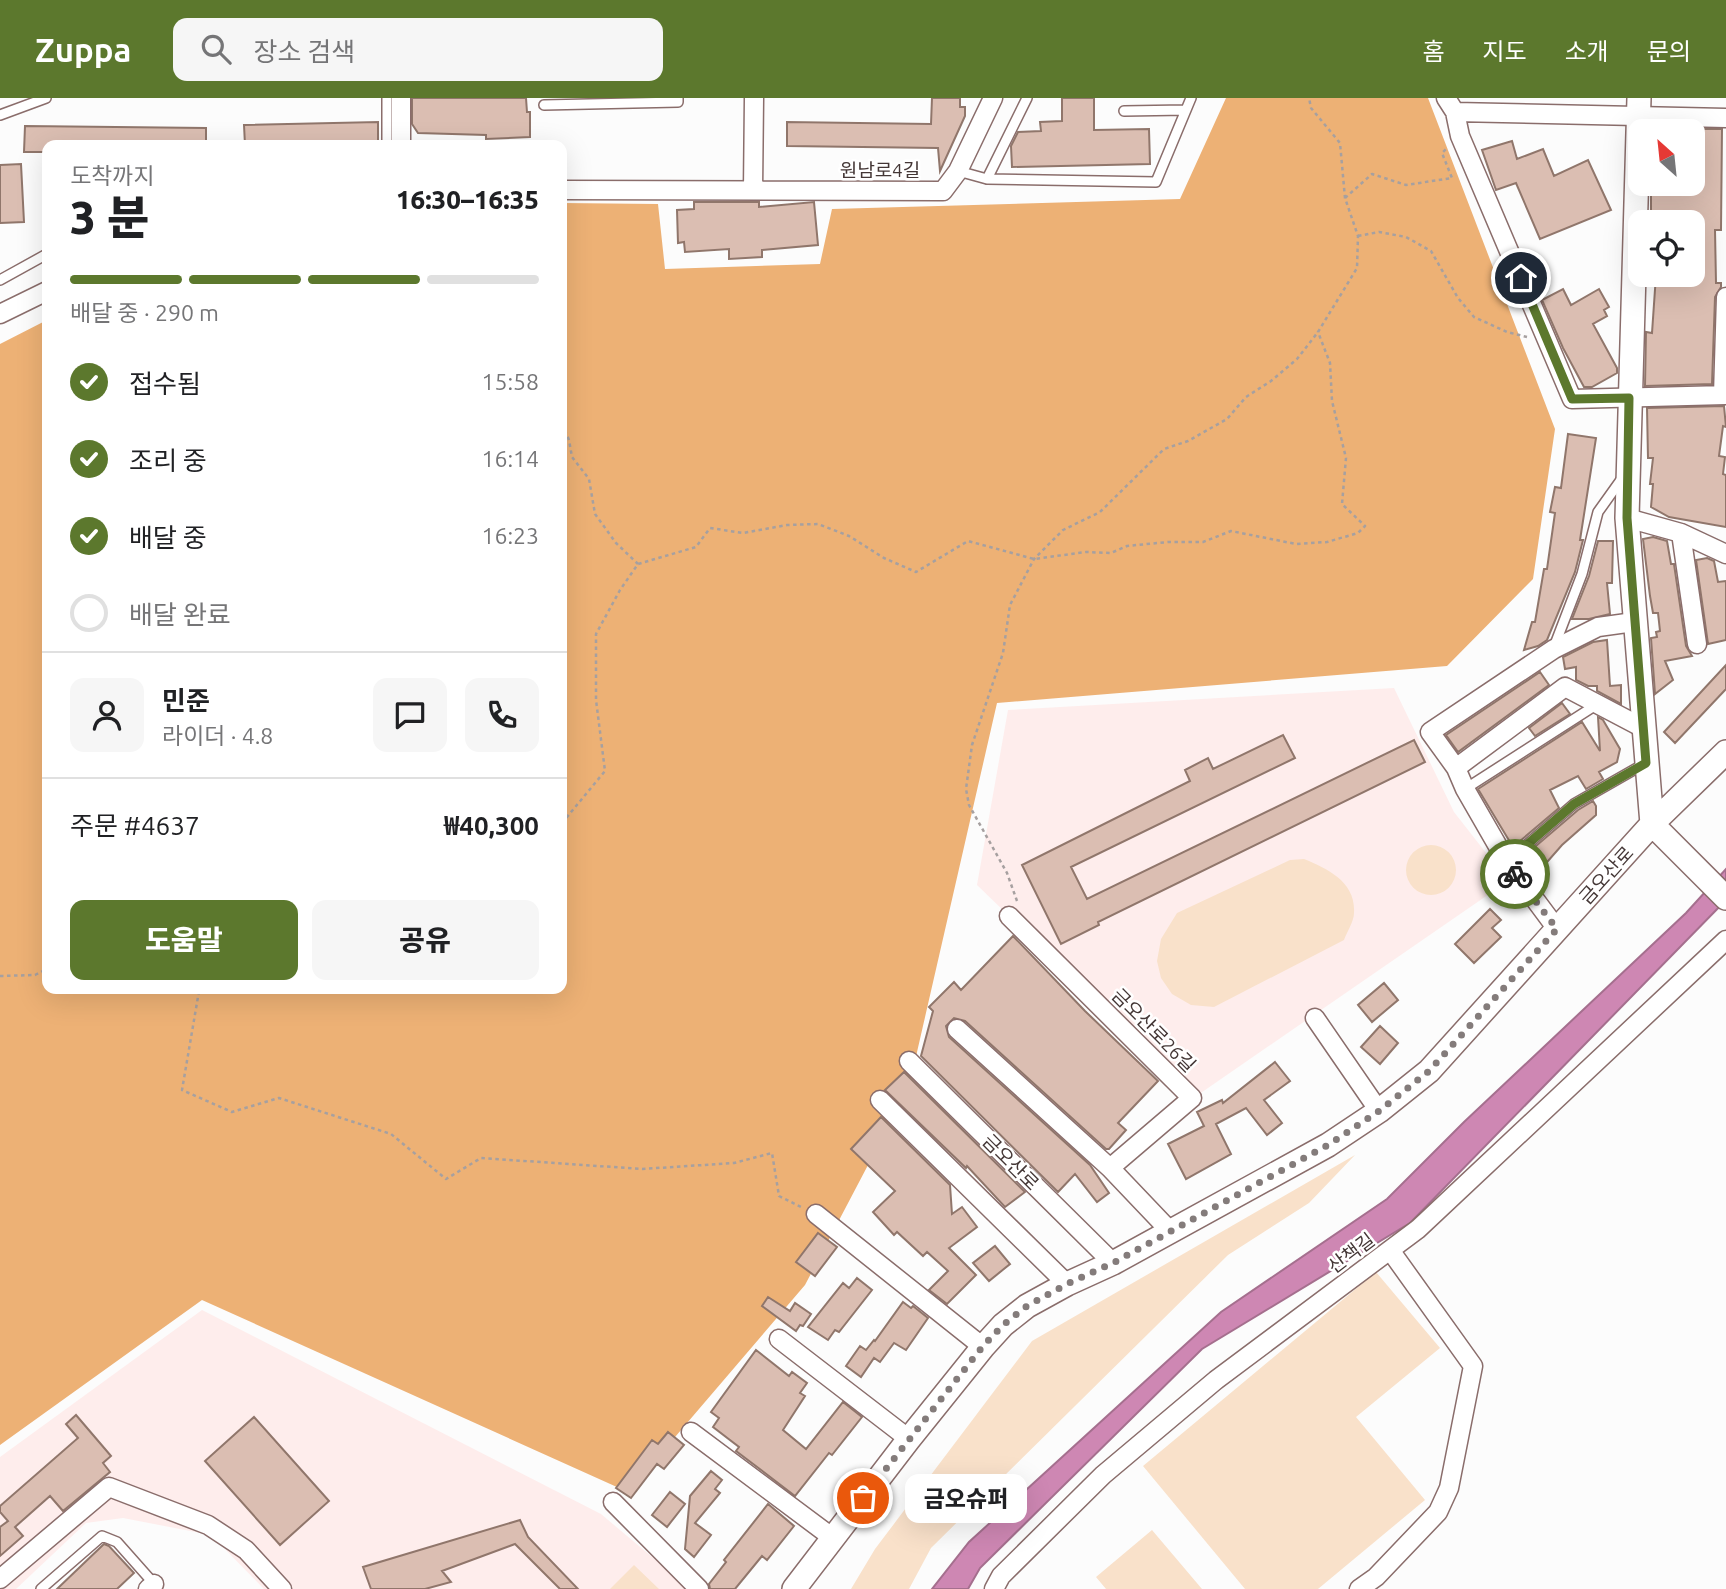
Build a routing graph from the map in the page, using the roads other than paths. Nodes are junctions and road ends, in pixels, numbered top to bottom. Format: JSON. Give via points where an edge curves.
{"nodes":[{"id":1,"x":46,"y":98,"type":"edge"},
{"id":2,"x":387,"y":98,"type":"edge"},
{"id":3,"x":401,"y":98,"type":"edge"},
{"id":4,"x":678,"y":98,"type":"edge"},
{"id":5,"x":754,"y":98,"type":"edge"},
{"id":6,"x":993,"y":98,"type":"edge"},
{"id":7,"x":1027,"y":98,"type":"edge"},
{"id":8,"x":1191,"y":98,"type":"edge"},
{"id":9,"x":544,"y":105,"type":"dead end"},
{"id":10,"x":1451,"y":105,"type":"edge"},
{"id":11,"x":1638,"y":108,"type":"edge"},
{"id":12,"x":1186,"y":110,"type":"junction"},
{"id":13,"x":1125,"y":111,"type":"dead end"},
{"id":14,"x":0,"y":114,"type":"edge"},
{"id":15,"x":1726,"y":118,"type":"edge"},
{"id":16,"x":387,"y":140,"type":"edge"},
{"id":17,"x":401,"y":140,"type":"edge"},
{"id":18,"x":958,"y":171,"type":"junction"},
{"id":19,"x":987,"y":179,"type":"junction"},
{"id":20,"x":567,"y":190,"type":"edge"},
{"id":21,"x":753,"y":190,"type":"junction"},
{"id":22,"x":42,"y":257,"type":"edge"},
{"id":23,"x":0,"y":279,"type":"edge"},
{"id":24,"x":42,"y":293,"type":"edge"},
{"id":25,"x":1726,"y":298,"type":"edge"},
{"id":26,"x":0,"y":314,"type":"edge"},
{"id":27,"x":1724,"y":395,"type":"edge"},
{"id":28,"x":1629,"y":398,"type":"junction"},
{"id":29,"x":1628,"y":471,"type":"junction"},
{"id":30,"x":1627,"y":518,"type":"junction"},
{"id":31,"x":1681,"y":533,"type":"junction"},
{"id":32,"x":1726,"y":554,"type":"edge"},
{"id":33,"x":1634,"y":622,"type":"junction"},
{"id":34,"x":1697,"y":644,"type":"dead end"},
{"id":35,"x":1554,"y":649,"type":"junction"},
{"id":36,"x":1597,"y":705,"type":"junction"},
{"id":37,"x":1643,"y":727,"type":"junction"},
{"id":38,"x":1726,"y":752,"type":"edge"},
{"id":39,"x":1646,"y":763,"type":"junction"},
{"id":40,"x":1456,"y":768,"type":"junction"},
{"id":41,"x":1465,"y":789,"type":"junction"},
{"id":42,"x":1652,"y":824,"type":"junction"},
{"id":43,"x":1507,"y":862,"type":"junction"},
{"id":44,"x":1726,"y":898,"type":"edge"},
{"id":45,"x":1015,"y":913,"type":"road end"},
{"id":46,"x":1557,"y":929,"type":"junction"},
{"id":47,"x":1726,"y":940,"type":"edge"},
{"id":48,"x":1315,"y":1018,"type":"dead end"},
{"id":49,"x":957,"y":1029,"type":"dead end"},
{"id":50,"x":909,"y":1061,"type":"dead end"},
{"id":51,"x":880,"y":1100,"type":"dead end"},
{"id":52,"x":1379,"y":1111,"type":"junction"},
{"id":53,"x":1110,"y":1168,"type":"junction"},
{"id":54,"x":816,"y":1214,"type":"road end"},
{"id":55,"x":1170,"y":1231,"type":"junction"},
{"id":56,"x":1390,"y":1250,"type":"junction"},
{"id":57,"x":1113,"y":1263,"type":"junction"},
{"id":58,"x":1067,"y":1284,"type":"junction"},
{"id":59,"x":779,"y":1339,"type":"dead end"},
{"id":60,"x":983,"y":1346,"type":"junction"},
{"id":61,"x":691,"y":1432,"type":"dead end"},
{"id":62,"x":909,"y":1439,"type":"junction"},
{"id":63,"x":613,"y":1502,"type":"dead end"},
{"id":64,"x":833,"y":1538,"type":"junction"},
{"id":65,"x":0,"y":1579,"type":"edge"},
{"id":66,"x":796,"y":1585,"type":"edge"},
{"id":67,"x":153,"y":1587,"type":"edge"},
{"id":68,"x":41,"y":1589,"type":"edge"},
{"id":69,"x":282,"y":1589,"type":"edge"},
{"id":70,"x":699,"y":1589,"type":"edge"},
{"id":71,"x":994,"y":1589,"type":"edge"},
{"id":72,"x":1359,"y":1589,"type":"edge"}],
"edges":[{"from":1,"to":14,"type":"lane"},
{"from":2,"to":16,"type":"lane"},
{"from":3,"to":17,"type":"street"},
{"from":4,"to":9,"type":"lane","via":[[678,102]]},
{"from":5,"to":21,"type":"street"},
{"from":6,"to":18,"type":"street","name":"원남로4길"},
{"from":7,"to":19,"type":"lane"},
{"from":8,"to":12,"type":"lane"},
{"from":10,"to":11,"type":"street"},
{"from":10,"to":28,"type":"street","via":[[1572,399]]},
{"from":11,"to":15,"type":"street"},
{"from":11,"to":28,"type":"street"},
{"from":12,"to":13,"type":"lane"},
{"from":12,"to":19,"type":"lane","via":[[1156,182]]},
{"from":18,"to":19,"type":"lane"},
{"from":18,"to":21,"type":"street","name":"원남로4길","via":[[943,191]]},
{"from":20,"to":21,"type":"street","name":"원남로4길"},
{"from":22,"to":23,"type":"lane"},
{"from":24,"to":26,"type":"street"},
{"from":25,"to":27,"type":"street"},
{"from":27,"to":28,"type":"street"},
{"from":28,"to":29,"type":"street"},
{"from":29,"to":30,"type":"street"},
{"from":29,"to":35,"type":"lane","via":[[1598,512]]},
{"from":30,"to":31,"type":"street"},
{"from":30,"to":33,"type":"street"},
{"from":31,"to":32,"type":"street"},
{"from":31,"to":34,"type":"street"},
{"from":33,"to":35,"type":"street","via":[[1598,627]]},
{"from":33,"to":37,"type":"street"},
{"from":35,"to":40,"type":"street","via":[[1430,732]]},
{"from":36,"to":37,"type":"street"},
{"from":36,"to":40,"type":"street","via":[[1565,687]]},
{"from":36,"to":41,"type":"lane"},
{"from":37,"to":39,"type":"street"},
{"from":38,"to":42,"type":"street","name":"금오산로"},
{"from":39,"to":42,"type":"street"},
{"from":39,"to":43,"type":"lane","via":[[1574,804]]},
{"from":40,"to":41,"type":"street"},
{"from":41,"to":43,"type":"street"},
{"from":42,"to":44,"type":"street"},
{"from":42,"to":46,"type":"street","name":"금오산로"},
{"from":43,"to":46,"type":"street"},
{"from":45,"to":53,"type":"street","name":"금오산로26길","via":[[1192,1098]]},
{"from":46,"to":52,"type":"street","name":"금오산로","via":[[1429,1071]]},
{"from":47,"to":56,"type":"street","name":"산책길","via":[[1439,1210]]},
{"from":48,"to":52,"type":"street"},
{"from":49,"to":53,"type":"street"},
{"from":50,"to":57,"type":"street","name":"금오산로"},
{"from":51,"to":58,"type":"street"},
{"from":52,"to":55,"type":"street","name":"금오산로","via":[[1328,1145]]},
{"from":53,"to":55,"type":"street"},
{"from":54,"to":60,"type":"street"},
{"from":55,"to":57,"type":"street","name":"금오산로"},
{"from":56,"to":71,"type":"street","name":"산책길","via":[[1216,1380],[1103,1475],[1001,1576]]},
{"from":56,"to":72,"type":"street","via":[[1472,1366],[1449,1488],[1438,1512]]},
{"from":57,"to":58,"type":"street","name":"금오산로"},
{"from":58,"to":60,"type":"street","name":"금오산로","via":[[1027,1306]]},
{"from":59,"to":62,"type":"street"},
{"from":60,"to":62,"type":"street","name":"금오산로"},
{"from":61,"to":64,"type":"street"},
{"from":62,"to":64,"type":"street","name":"금오산로"},
{"from":63,"to":70,"type":"street"},
{"from":64,"to":66,"type":"street","name":"금오산로"},
{"from":65,"to":69,"type":"street","via":[[109,1487],[208,1525],[246,1550]]},
{"from":67,"to":68,"type":"lane","via":[[117,1542],[102,1536]]}]}
